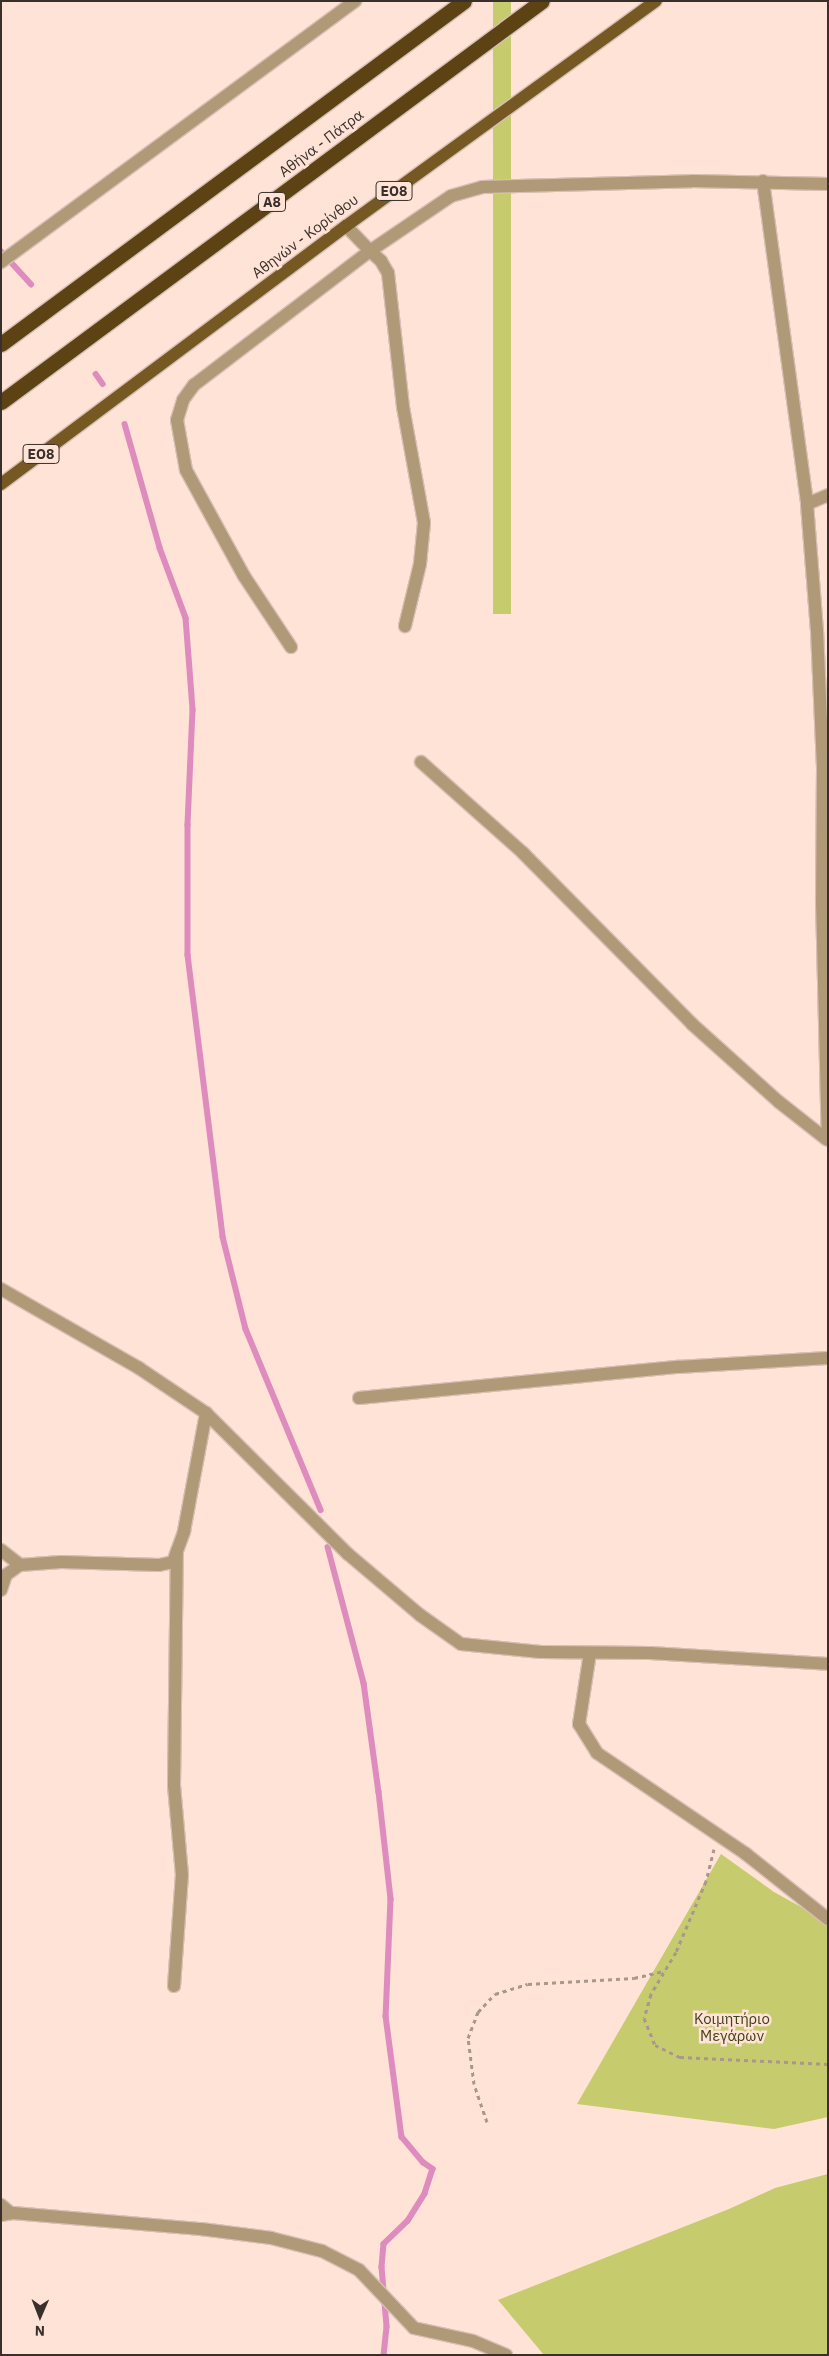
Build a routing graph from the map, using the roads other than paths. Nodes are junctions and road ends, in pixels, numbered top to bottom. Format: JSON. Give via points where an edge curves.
{"nodes":[{"id":1,"x":355,"y":1,"type":"edge"},
{"id":2,"x":464,"y":1,"type":"edge"},
{"id":3,"x":542,"y":1,"type":"edge"},
{"id":4,"x":656,"y":1,"type":"edge"},
{"id":5,"x":763,"y":181,"type":"junction"},
{"id":6,"x":828,"y":184,"type":"edge"},
{"id":7,"x":346,"y":226,"type":"junction"},
{"id":8,"x":370,"y":251,"type":"junction"},
{"id":9,"x":1,"y":262,"type":"edge"},
{"id":10,"x":1,"y":344,"type":"edge"},
{"id":11,"x":1,"y":402,"type":"edge"},
{"id":12,"x":1,"y":484,"type":"edge"},
{"id":13,"x":828,"y":495,"type":"edge"},
{"id":14,"x":807,"y":504,"type":"junction"},
{"id":15,"x":405,"y":626,"type":"dead end"},
{"id":16,"x":291,"y":647,"type":"dead end"},
{"id":17,"x":421,"y":762,"type":"dead end"},
{"id":18,"x":827,"y":1139,"type":"edge"},
{"id":19,"x":1,"y":1289,"type":"edge"},
{"id":20,"x":828,"y":1358,"type":"edge"},
{"id":21,"x":358,"y":1398,"type":"dead end"},
{"id":22,"x":206,"y":1413,"type":"junction"},
{"id":23,"x":1,"y":1550,"type":"edge"},
{"id":24,"x":178,"y":1550,"type":"junction"},
{"id":25,"x":20,"y":1566,"type":"junction"},
{"id":26,"x":1,"y":1590,"type":"edge"},
{"id":27,"x":590,"y":1653,"type":"junction"},
{"id":28,"x":828,"y":1664,"type":"edge"},
{"id":29,"x":828,"y":1920,"type":"edge"},
{"id":30,"x":174,"y":1986,"type":"dead end"},
{"id":31,"x":1,"y":2203,"type":"edge"},
{"id":32,"x":7,"y":2214,"type":"edge"},
{"id":33,"x":506,"y":2355,"type":"edge"}],
"edges":[{"from":1,"to":9,"type":"street"},
{"from":2,"to":10,"type":"highway","name":"Αθήνα - Πάτρα"},
{"from":3,"to":11,"type":"highway","name":"Αθήνα - Πάτρα","number":"Α8"},
{"from":4,"to":7,"type":"main road","name":"Αθηνών - Κορίνθου","number":"ΕΟ8"},
{"from":5,"to":6,"type":"street"},
{"from":5,"to":8,"type":"street","via":[[475,188],[451,196]]},
{"from":5,"to":14,"type":"street"},
{"from":7,"to":8,"type":"street"},
{"from":7,"to":12,"type":"main road","name":"Αθηνών - Κορίνθου","number":"ΕΟ8"},
{"from":8,"to":15,"type":"street","via":[[381,260],[388,273],[403,407],[424,523],[420,564]]},
{"from":8,"to":16,"type":"street","via":[[194,385],[183,400],[177,420],[186,470],[244,576]]},
{"from":13,"to":14,"type":"street"},
{"from":14,"to":18,"type":"street","via":[[823,766]]},
{"from":17,"to":18,"type":"street","via":[[523,853],[692,1024],[779,1102]]},
{"from":19,"to":22,"type":"street","via":[[139,1368]]},
{"from":20,"to":21,"type":"street","via":[[678,1367]]},
{"from":22,"to":24,"type":"street"},
{"from":22,"to":27,"type":"street","via":[[348,1554],[420,1615],[461,1644]]},
{"from":23,"to":25,"type":"street"},
{"from":24,"to":25,"type":"street","via":[[173,1562],[159,1565],[61,1562]]},
{"from":24,"to":30,"type":"street","via":[[174,1785],[182,1875]]},
{"from":25,"to":26,"type":"street","via":[[6,1575]]},
{"from":27,"to":28,"type":"street"},
{"from":27,"to":29,"type":"street","via":[[579,1724],[597,1753],[718,1835]]},
{"from":31,"to":32,"type":"lane"},
{"from":32,"to":33,"type":"street","via":[[201,2229],[271,2238],[322,2251],[360,2270],[414,2328],[473,2341]]}]}
